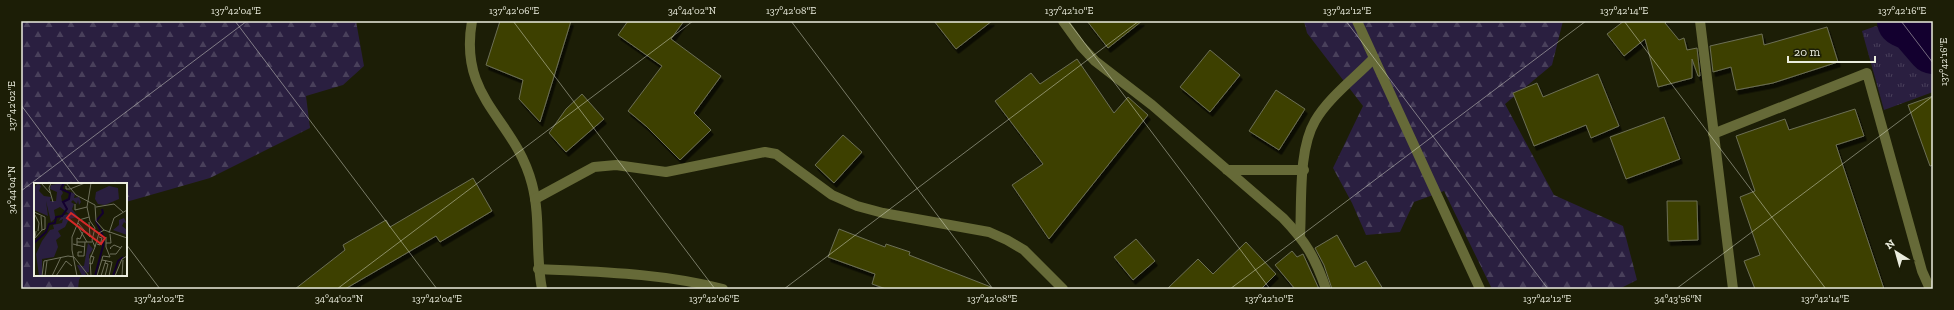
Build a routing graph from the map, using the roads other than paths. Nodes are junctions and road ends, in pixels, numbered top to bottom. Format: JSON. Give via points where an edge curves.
{"nodes":[{"id":1,"x":472,"y":21,"type":"edge"},
{"id":2,"x":1062,"y":21,"type":"edge"},
{"id":3,"x":1357,"y":21,"type":"edge"},
{"id":4,"x":1700,"y":21,"type":"edge"},
{"id":5,"x":1374,"y":58,"type":"junction"},
{"id":6,"x":1713,"y":134,"type":"junction"},
{"id":7,"x":1227,"y":170,"type":"junction"},
{"id":8,"x":1304,"y":170,"type":"junction"},
{"id":9,"x":535,"y":199,"type":"junction"},
{"id":10,"x":1300,"y":236,"type":"junction"},
{"id":11,"x":538,"y":269,"type":"junction"},
{"id":12,"x":542,"y":289,"type":"edge"},
{"id":13,"x":723,"y":289,"type":"edge"},
{"id":14,"x":1063,"y":289,"type":"edge"},
{"id":15,"x":1326,"y":289,"type":"edge"},
{"id":16,"x":1480,"y":289,"type":"edge"},
{"id":17,"x":1733,"y":289,"type":"edge"},
{"id":18,"x":1930,"y":289,"type":"edge"}],
"edges":[{"from":1,"to":9,"type":"street","via":[[468,41],[470,63],[477,85],[525,162]]},
{"from":2,"to":7,"type":"street","via":[[1094,61],[1146,100]]},
{"from":3,"to":5,"type":"street"},
{"from":4,"to":6,"type":"street"},
{"from":5,"to":8,"type":"street","via":[[1325,107],[1316,121],[1308,136],[1304,152]]},
{"from":5,"to":16,"type":"street"},
{"from":6,"to":17,"type":"street"},
{"from":6,"to":18,"type":"street","via":[[1867,73],[1922,271]]},
{"from":7,"to":8,"type":"street"},
{"from":7,"to":10,"type":"street"},
{"from":8,"to":10,"type":"street"},
{"from":9,"to":11,"type":"street"},
{"from":9,"to":14,"type":"street","via":[[594,167],[616,166],[666,172],[765,152],[776,154],[832,195],[857,206],[989,232],[1007,240],[1024,250]]},
{"from":10,"to":15,"type":"street","via":[[1314,257]]},
{"from":11,"to":12,"type":"street"},
{"from":11,"to":13,"type":"street","via":[[672,278]]}]}
